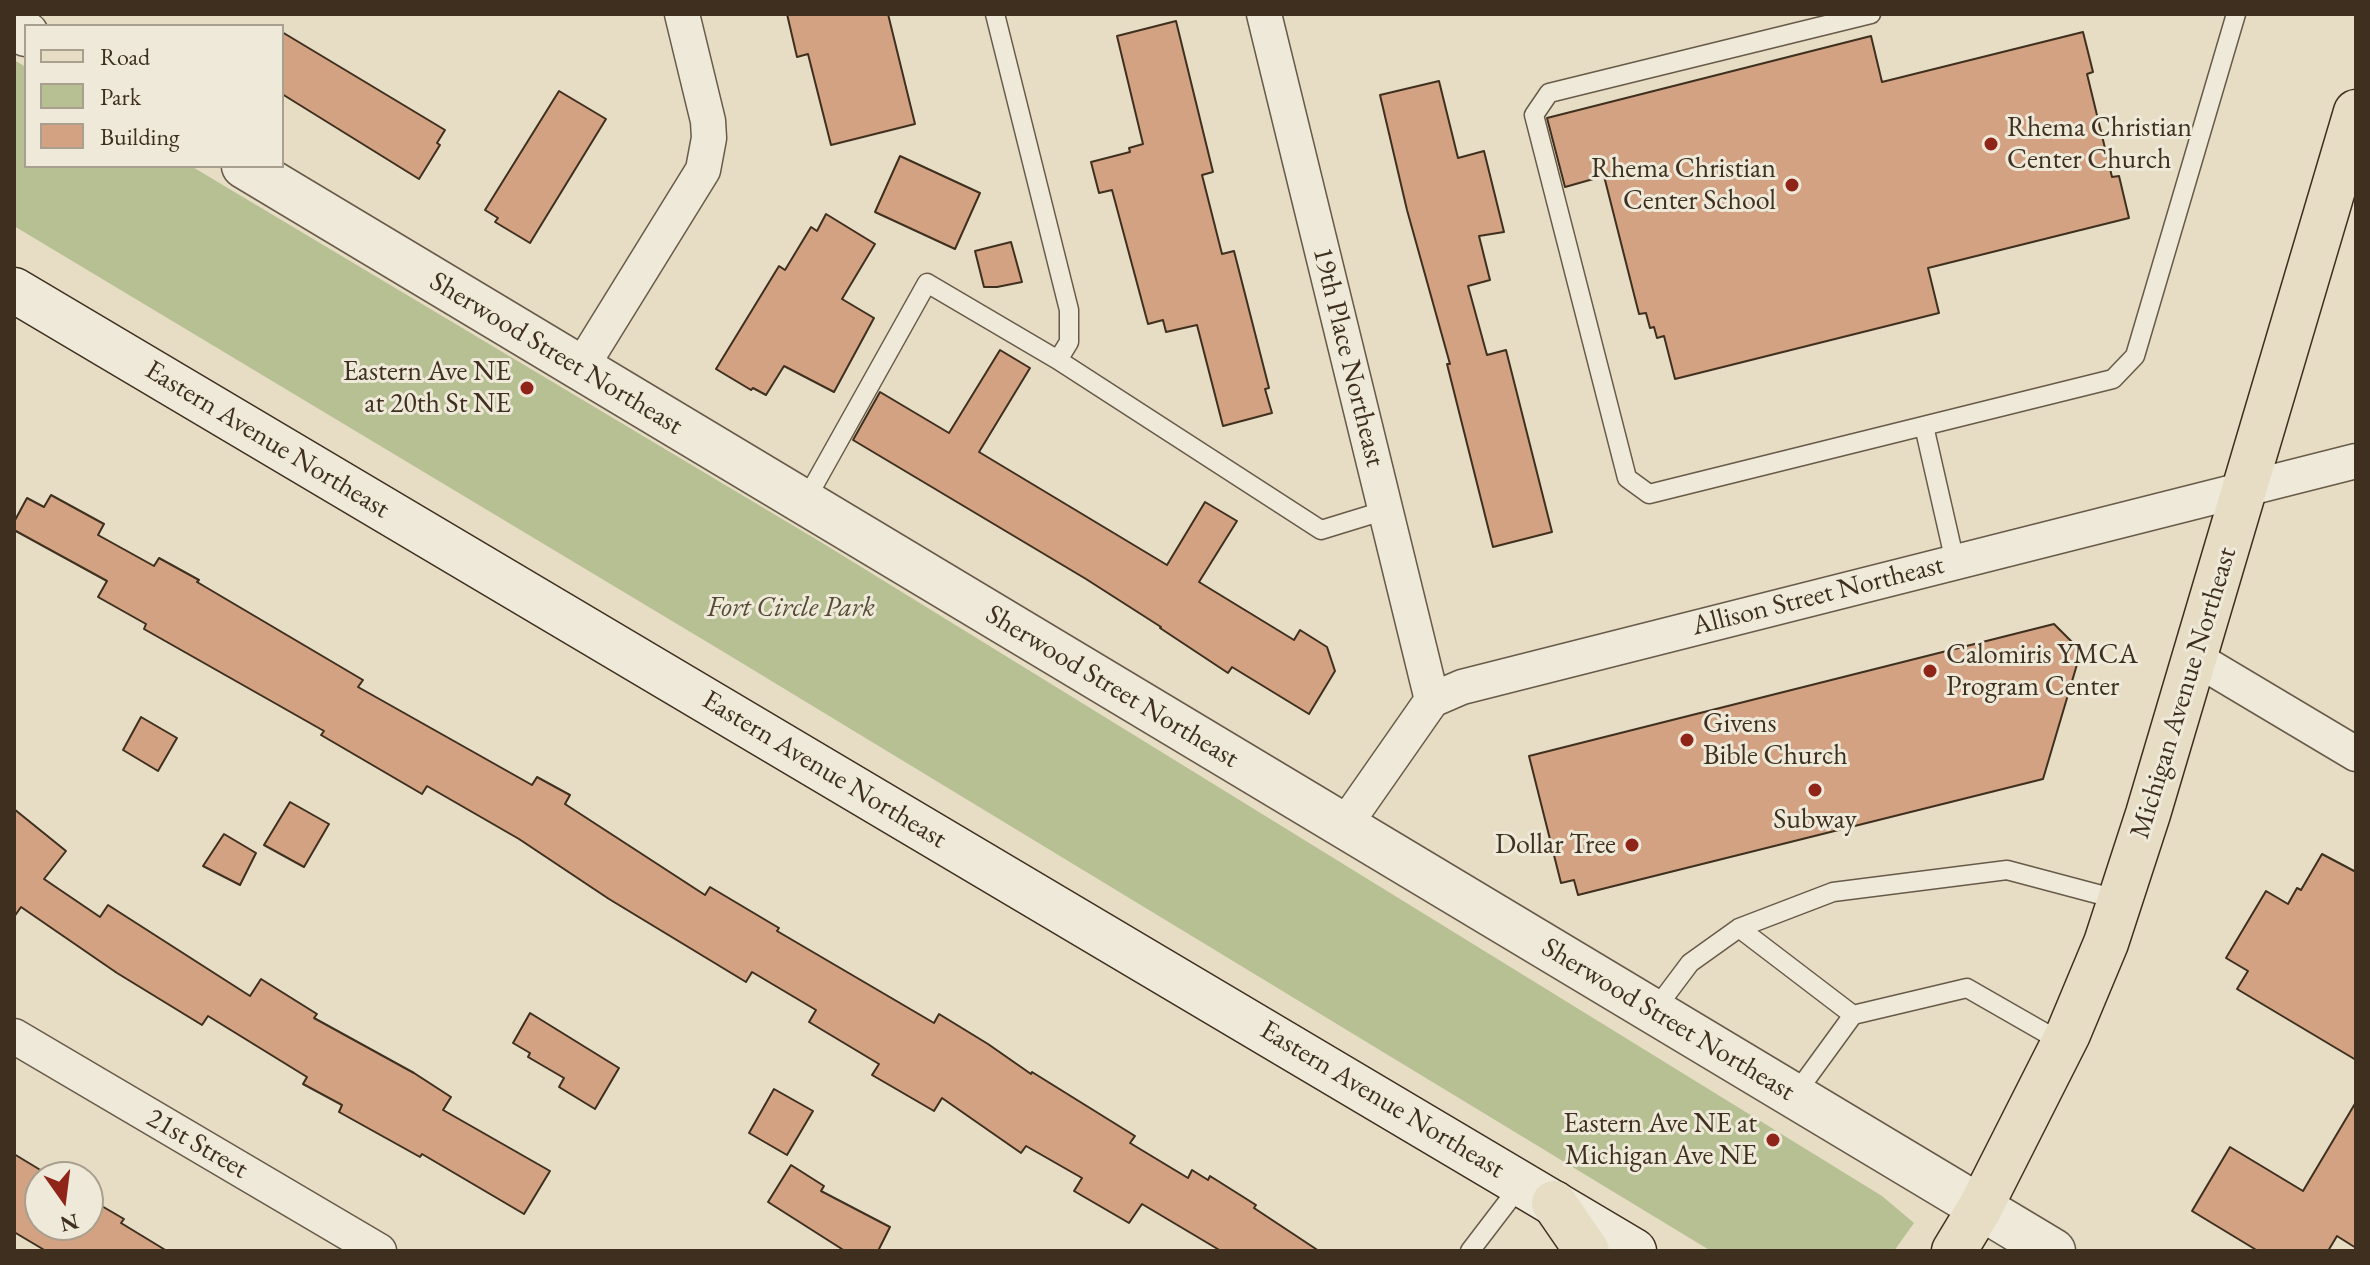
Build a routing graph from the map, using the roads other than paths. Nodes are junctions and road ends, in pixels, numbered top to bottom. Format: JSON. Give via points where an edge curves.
{"nodes":[{"id":1,"x":682,"y":14,"type":"edge"},
{"id":2,"x":995,"y":14,"type":"edge"},
{"id":3,"x":1871,"y":14,"type":"edge"},
{"id":4,"x":2236,"y":14,"type":"edge"},
{"id":5,"x":1269,"y":15,"type":"edge"},
{"id":6,"x":2356,"y":112,"type":"edge"},
{"id":7,"x":247,"y":168,"type":"edge"},
{"id":8,"x":14,"y":290,"type":"edge"},
{"id":9,"x":1058,"y":360,"type":"junction"},
{"id":10,"x":580,"y":369,"type":"junction"},
{"id":11,"x":1924,"y":426,"type":"junction"},
{"id":12,"x":2356,"y":461,"type":"edge"},
{"id":13,"x":2244,"y":489,"type":"junction"},
{"id":14,"x":804,"y":503,"type":"junction"},
{"id":15,"x":1386,"y":510,"type":"junction"},
{"id":16,"x":1955,"y":562,"type":"junction"},
{"id":17,"x":2195,"y":658,"type":"junction"},
{"id":18,"x":1432,"y":700,"type":"junction"},
{"id":19,"x":2356,"y":754,"type":"edge"},
{"id":20,"x":1344,"y":826,"type":"junction"},
{"id":21,"x":2120,"y":900,"type":"junction"},
{"id":22,"x":1739,"y":928,"type":"junction"},
{"id":23,"x":1653,"y":1012,"type":"junction"},
{"id":24,"x":1853,"y":1015,"type":"junction"},
{"id":25,"x":14,"y":1036,"type":"edge"},
{"id":26,"x":2063,"y":1043,"type":"junction"},
{"id":27,"x":1794,"y":1096,"type":"junction"},
{"id":28,"x":1538,"y":1193,"type":"junction"},
{"id":29,"x":1980,"y":1208,"type":"junction"},
{"id":30,"x":379,"y":1251,"type":"edge"},
{"id":31,"x":1470,"y":1251,"type":"edge"},
{"id":32,"x":1587,"y":1251,"type":"edge"},
{"id":33,"x":1634,"y":1251,"type":"edge"},
{"id":34,"x":1954,"y":1251,"type":"edge"},
{"id":35,"x":2053,"y":1251,"type":"edge"}],
"edges":[{"from":1,"to":10,"type":"street","via":[[708,121],[703,170]]},
{"from":2,"to":9,"type":"lane","via":[[1069,310],[1069,342]]},
{"from":3,"to":11,"type":"lane","via":[[1549,93],[1534,115],[1627,478],[1649,494]]},
{"from":4,"to":11,"type":"lane","via":[[2135,356],[2113,379]]},
{"from":5,"to":15,"type":"street","name":"19th Place Northeast"},
{"from":6,"to":13,"type":"main road","name":"Michigan Avenue Northeast"},
{"from":7,"to":10,"type":"street","name":"Sherwood Street Northeast"},
{"from":8,"to":28,"type":"street","name":"Eastern Avenue Northeast"},
{"from":9,"to":14,"type":"lane","via":[[927,283]]},
{"from":9,"to":15,"type":"lane","via":[[1321,530]]},
{"from":10,"to":14,"type":"street","name":"Sherwood Street Northeast"},
{"from":11,"to":16,"type":"lane"},
{"from":12,"to":13,"type":"street","name":"Allison Street Northeast"},
{"from":13,"to":16,"type":"street","name":"Allison Street Northeast"},
{"from":13,"to":17,"type":"main road","name":"Michigan Avenue Northeast"},
{"from":14,"to":20,"type":"street","name":"Sherwood Street Northeast"},
{"from":15,"to":18,"type":"street","name":"19th Place Northeast"},
{"from":16,"to":18,"type":"street","name":"Allison Street Northeast","via":[[1479,681]]},
{"from":17,"to":19,"type":"street"},
{"from":17,"to":21,"type":"main road","name":"Michigan Avenue Northeast"},
{"from":18,"to":20,"type":"street"},
{"from":20,"to":23,"type":"street","name":"Sherwood Street Northeast"},
{"from":21,"to":22,"type":"lane","via":[[2007,870],[1833,892]]},
{"from":21,"to":26,"type":"main road","name":"Michigan Avenue Northeast"},
{"from":22,"to":23,"type":"lane","via":[[1690,963]]},
{"from":22,"to":24,"type":"lane"},
{"from":23,"to":27,"type":"street","name":"Sherwood Street Northeast"},
{"from":24,"to":26,"type":"lane","via":[[1967,988]]},
{"from":24,"to":27,"type":"lane"},
{"from":25,"to":30,"type":"street","name":"21st Street"},
{"from":26,"to":29,"type":"main road","name":"Michigan Avenue Northeast"},
{"from":27,"to":29,"type":"street","name":"Sherwood Street Northeast"},
{"from":28,"to":31,"type":"lane"},
{"from":28,"to":32,"type":"main road"},
{"from":28,"to":33,"type":"street","name":"Eastern Avenue Northeast"},
{"from":29,"to":34,"type":"main road","name":"Michigan Avenue Northeast"},
{"from":29,"to":35,"type":"street"}]}
